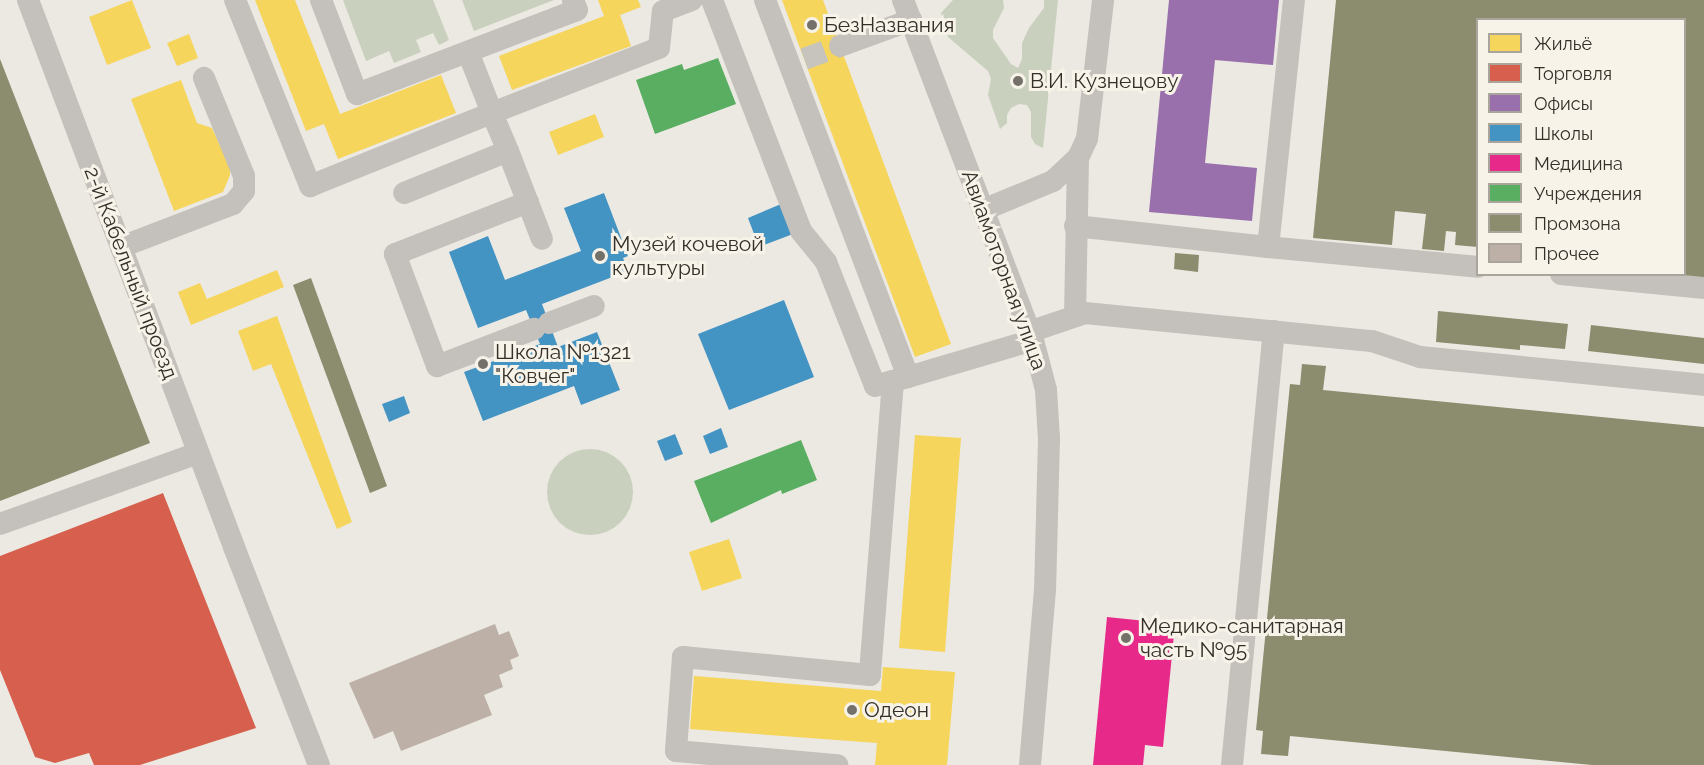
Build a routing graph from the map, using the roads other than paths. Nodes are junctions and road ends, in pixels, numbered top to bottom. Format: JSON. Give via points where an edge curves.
{"nodes":[{"id":1,"x":28,"y":0,"type":"edge"},
{"id":2,"x":235,"y":0,"type":"edge"},
{"id":3,"x":321,"y":0,"type":"edge"},
{"id":4,"x":573,"y":0,"type":"edge"},
{"id":5,"x":692,"y":0,"type":"edge"},
{"id":6,"x":712,"y":0,"type":"edge"},
{"id":7,"x":765,"y":0,"type":"edge"},
{"id":8,"x":1103,"y":0,"type":"edge"},
{"id":9,"x":1294,"y":0,"type":"edge"},
{"id":10,"x":661,"y":5,"type":"edge"},
{"id":11,"x":907,"y":10,"type":"edge"},
{"id":12,"x":840,"y":46,"type":"tunnel mouth"},
{"id":13,"x":468,"y":52,"type":"junction"},
{"id":14,"x":204,"y":78,"type":"dead end"},
{"id":15,"x":492,"y":113,"type":"junction"},
{"id":16,"x":508,"y":151,"type":"junction"},
{"id":17,"x":1078,"y":158,"type":"junction"},
{"id":18,"x":404,"y":193,"type":"dead end"},
{"id":19,"x":528,"y":202,"type":"junction"},
{"id":20,"x":983,"y":210,"type":"junction"},
{"id":21,"x":1076,"y":226,"type":"junction"},
{"id":22,"x":542,"y":239,"type":"dead end"},
{"id":23,"x":121,"y":247,"type":"junction"},
{"id":24,"x":1268,"y":247,"type":"junction"},
{"id":25,"x":1476,"y":267,"type":"edge"},
{"id":26,"x":1581,"y":276,"type":"edge"},
{"id":27,"x":1704,"y":288,"type":"edge"},
{"id":28,"x":594,"y":306,"type":"dead end"},
{"id":29,"x":1075,"y":316,"type":"junction"},
{"id":30,"x":1274,"y":331,"type":"junction"},
{"id":31,"x":1031,"y":336,"type":"junction"},
{"id":32,"x":901,"y":379,"type":"junction"},
{"id":33,"x":1704,"y":385,"type":"edge"},
{"id":34,"x":198,"y":453,"type":"junction"},
{"id":35,"x":0,"y":524,"type":"edge"},
{"id":36,"x":319,"y":765,"type":"edge"},
{"id":37,"x":837,"y":765,"type":"edge"},
{"id":38,"x":1030,"y":765,"type":"edge"},
{"id":39,"x":1232,"y":765,"type":"edge"}],
"edges":[{"from":1,"to":23,"type":"street","name":"2-й Кабельный проезд"},
{"from":2,"to":15,"type":"street","via":[[310,186]]},
{"from":3,"to":13,"type":"street","via":[[357,94]]},
{"from":4,"to":13,"type":"street","via":[[577,10]]},
{"from":5,"to":10,"type":"street"},
{"from":6,"to":32,"type":"street","via":[[801,231],[826,262],[875,386]]},
{"from":7,"to":32,"type":"street","via":[[796,62]]},
{"from":8,"to":17,"type":"street","via":[[1087,139]]},
{"from":9,"to":24,"type":"street"},
{"from":10,"to":15,"type":"street","via":[[658,48]]},
{"from":11,"to":12,"type":"street"},
{"from":11,"to":20,"type":"street","name":"Авиамоторная улица"},
{"from":13,"to":15,"type":"street"},
{"from":14,"to":23,"type":"street","via":[[244,176],[244,191],[233,204]]},
{"from":15,"to":16,"type":"street"},
{"from":16,"to":18,"type":"street"},
{"from":16,"to":19,"type":"street"},
{"from":17,"to":20,"type":"street","via":[[1053,181]]},
{"from":17,"to":21,"type":"street"},
{"from":19,"to":22,"type":"street"},
{"from":19,"to":28,"type":"street","via":[[394,254],[437,366]]},
{"from":20,"to":31,"type":"street","name":"Авиамоторная улица"},
{"from":21,"to":24,"type":"street"},
{"from":21,"to":29,"type":"street"},
{"from":23,"to":34,"type":"street","name":"2-й Кабельный проезд"},
{"from":24,"to":25,"type":"street"},
{"from":26,"to":27,"type":"street"},
{"from":29,"to":30,"type":"street","via":[[1085,313]]},
{"from":29,"to":31,"type":"street"},
{"from":30,"to":33,"type":"street","via":[[1372,341],[1420,357]]},
{"from":30,"to":39,"type":"street"},
{"from":31,"to":32,"type":"street"},
{"from":31,"to":38,"type":"street","name":"Авиамоторная улица","via":[[1046,390],[1050,439],[1046,590]]},
{"from":32,"to":37,"type":"street","via":[[870,675],[683,657],[676,751]]},
{"from":34,"to":35,"type":"street"},
{"from":34,"to":36,"type":"street","name":"2-й Кабельный проезд"}]}
